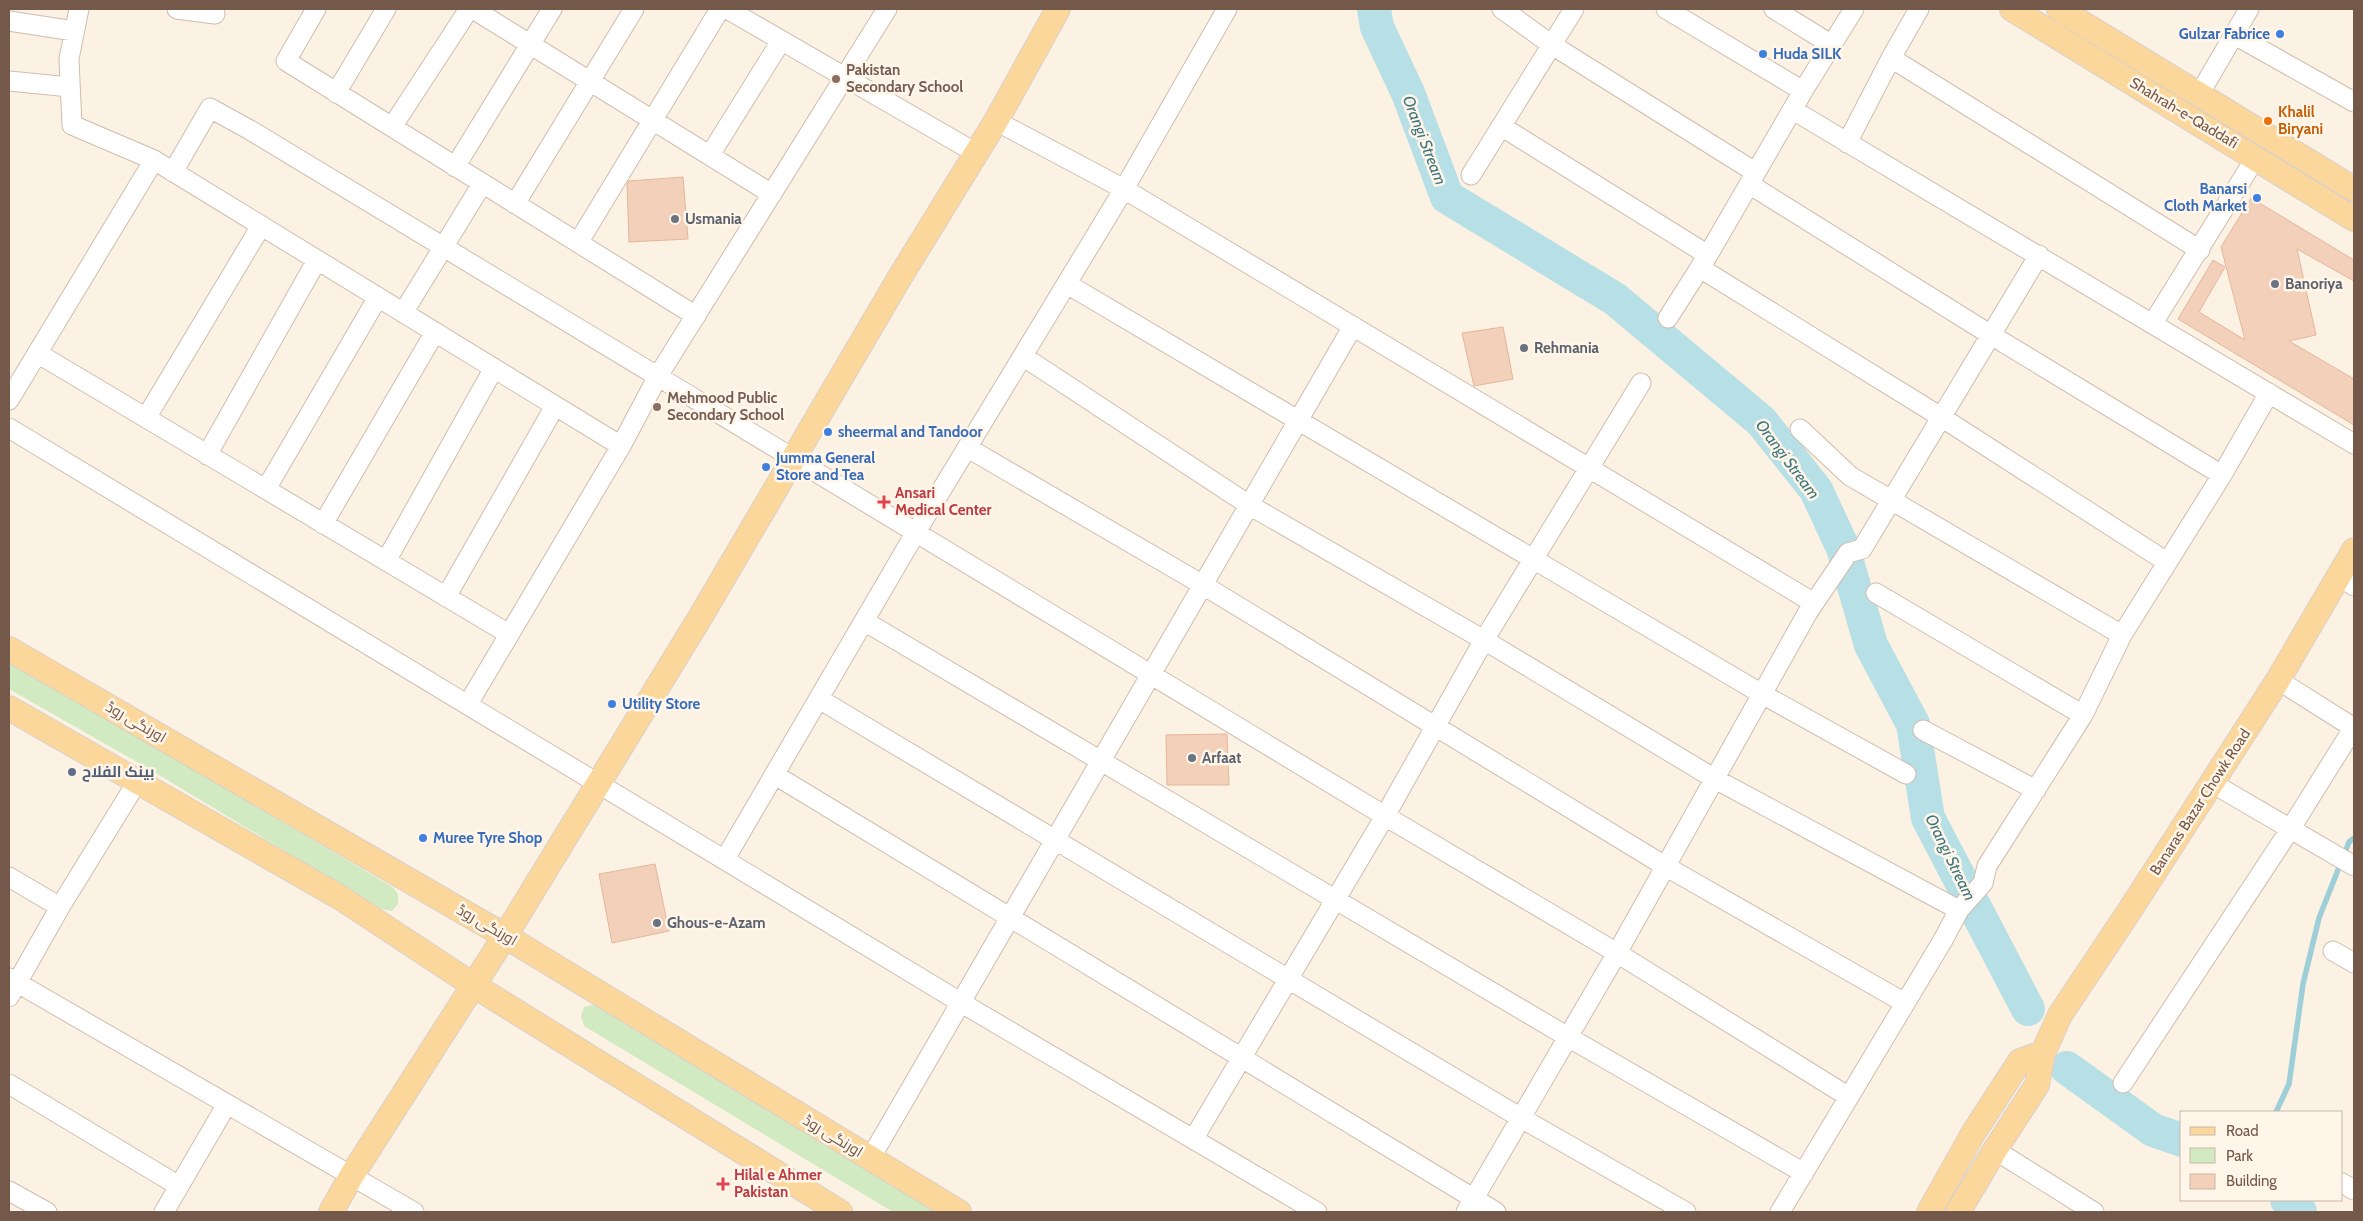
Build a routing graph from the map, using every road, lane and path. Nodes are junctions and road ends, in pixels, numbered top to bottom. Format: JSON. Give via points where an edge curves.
{"nodes":[{"id":1,"x":79,"y":9,"type":"edge"},
{"id":2,"x":177,"y":9,"type":"edge"},
{"id":3,"x":316,"y":9,"type":"edge"},
{"id":4,"x":386,"y":9,"type":"edge"},
{"id":5,"x":471,"y":9,"type":"edge"},
{"id":6,"x":552,"y":9,"type":"edge"},
{"id":7,"x":634,"y":9,"type":"edge"},
{"id":8,"x":720,"y":9,"type":"edge"},
{"id":9,"x":727,"y":9,"type":"edge"},
{"id":10,"x":1058,"y":9,"type":"edge"},
{"id":11,"x":1227,"y":9,"type":"edge"},
{"id":12,"x":1502,"y":9,"type":"edge"},
{"id":13,"x":1574,"y":9,"type":"edge"},
{"id":14,"x":1666,"y":9,"type":"edge"},
{"id":15,"x":1774,"y":9,"type":"edge"},
{"id":16,"x":1854,"y":9,"type":"edge"},
{"id":17,"x":1920,"y":9,"type":"edge"},
{"id":18,"x":2012,"y":9,"type":"edge"},
{"id":19,"x":2059,"y":9,"type":"edge"},
{"id":20,"x":2249,"y":9,"type":"edge"},
{"id":21,"x":879,"y":12,"type":"edge"},
{"id":22,"x":215,"y":14,"type":"dead end"},
{"id":23,"x":9,"y":21,"type":"edge"},
{"id":24,"x":74,"y":31,"type":"junction"},
{"id":25,"x":2233,"y":34,"type":"junction"},
{"id":26,"x":781,"y":40,"type":"junction"},
{"id":27,"x":532,"y":44,"type":"junction"},
{"id":28,"x":1552,"y":45,"type":"junction"},
{"id":29,"x":1832,"y":45,"type":"junction"},
{"id":30,"x":1891,"y":58,"type":"junction"},
{"id":31,"x":845,"y":78,"type":"junction"},
{"id":32,"x":9,"y":81,"type":"edge"},
{"id":33,"x":590,"y":81,"type":"junction"},
{"id":34,"x":70,"y":87,"type":"junction"},
{"id":35,"x":1803,"y":91,"type":"junction"},
{"id":36,"x":336,"y":92,"type":"junction"},
{"id":37,"x":2200,"y":93,"type":"junction"},
{"id":38,"x":2354,"y":102,"type":"edge"},
{"id":39,"x":1793,"y":110,"type":"junction"},
{"id":40,"x":652,"y":120,"type":"junction"},
{"id":41,"x":996,"y":121,"type":"junction"},
{"id":42,"x":1501,"y":126,"type":"junction"},
{"id":43,"x":392,"y":127,"type":"junction"},
{"id":44,"x":1847,"y":143,"type":"junction"},
{"id":45,"x":976,"y":153,"type":"junction"},
{"id":46,"x":710,"y":156,"type":"junction"},
{"id":47,"x":2256,"y":157,"type":"junction"},
{"id":48,"x":154,"y":160,"type":"junction"},
{"id":49,"x":455,"y":167,"type":"junction"},
{"id":50,"x":173,"y":172,"type":"junction"},
{"id":51,"x":1471,"y":175,"type":"dead end"},
{"id":52,"x":1752,"y":178,"type":"junction"},
{"id":53,"x":482,"y":184,"type":"junction"},
{"id":54,"x":1124,"y":189,"type":"junction"},
{"id":55,"x":2354,"y":189,"type":"edge"},
{"id":56,"x":772,"y":194,"type":"junction"},
{"id":57,"x":515,"y":204,"type":"junction"},
{"id":58,"x":2354,"y":219,"type":"edge"},
{"id":59,"x":261,"y":226,"type":"junction"},
{"id":60,"x":578,"y":243,"type":"junction"},
{"id":61,"x":443,"y":247,"type":"junction"},
{"id":62,"x":2200,"y":250,"type":"junction"},
{"id":63,"x":2039,"y":256,"type":"junction"},
{"id":64,"x":317,"y":260,"type":"junction"},
{"id":65,"x":1704,"y":261,"type":"junction"},
{"id":66,"x":1067,"y":284,"type":"junction"},
{"id":67,"x":378,"y":297,"type":"junction"},
{"id":68,"x":403,"y":313,"type":"junction"},
{"id":69,"x":696,"y":316,"type":"junction"},
{"id":70,"x":1668,"y":318,"type":"dead end"},
{"id":71,"x":2153,"y":323,"type":"junction"},
{"id":72,"x":1353,"y":326,"type":"junction"},
{"id":73,"x":435,"y":332,"type":"junction"},
{"id":74,"x":1991,"y":335,"type":"junction"},
{"id":75,"x":37,"y":353,"type":"junction"},
{"id":76,"x":1024,"y":357,"type":"junction"},
{"id":77,"x":494,"y":368,"type":"junction"},
{"id":78,"x":658,"y":376,"type":"junction"},
{"id":79,"x":1641,"y":383,"type":"dead end"},
{"id":80,"x":2269,"y":393,"type":"junction"},
{"id":81,"x":9,"y":400,"type":"edge"},
{"id":82,"x":555,"y":406,"type":"junction"},
{"id":83,"x":1941,"y":417,"type":"junction"},
{"id":84,"x":146,"y":418,"type":"junction"},
{"id":85,"x":1298,"y":420,"type":"junction"},
{"id":86,"x":9,"y":428,"type":"edge"},
{"id":87,"x":1800,"y":429,"type":"dead end"},
{"id":88,"x":2354,"y":444,"type":"edge"},
{"id":89,"x":620,"y":446,"type":"junction"},
{"id":90,"x":968,"y":448,"type":"junction"},
{"id":91,"x":207,"y":454,"type":"junction"},
{"id":92,"x":794,"y":458,"type":"junction"},
{"id":93,"x":1589,"y":467,"type":"junction"},
{"id":94,"x":2222,"y":475,"type":"junction"},
{"id":95,"x":266,"y":489,"type":"junction"},
{"id":96,"x":1891,"y":501,"type":"junction"},
{"id":97,"x":1249,"y":505,"type":"junction"},
{"id":98,"x":324,"y":524,"type":"junction"},
{"id":99,"x":916,"y":532,"type":"junction"},
{"id":100,"x":2354,"y":550,"type":"edge"},
{"id":101,"x":1533,"y":559,"type":"junction"},
{"id":102,"x":386,"y":561,"type":"junction"},
{"id":103,"x":2167,"y":562,"type":"junction"},
{"id":104,"x":2347,"y":581,"type":"edge"},
{"id":105,"x":1202,"y":585,"type":"junction"},
{"id":106,"x":1876,"y":594,"type":"dead end"},
{"id":107,"x":446,"y":596,"type":"junction"},
{"id":108,"x":1811,"y":608,"type":"junction"},
{"id":109,"x":864,"y":622,"type":"junction"},
{"id":110,"x":509,"y":634,"type":"junction"},
{"id":111,"x":2122,"y":635,"type":"junction"},
{"id":112,"x":1484,"y":640,"type":"junction"},
{"id":113,"x":9,"y":649,"type":"edge"},
{"id":114,"x":1151,"y":674,"type":"junction"},
{"id":115,"x":2278,"y":680,"type":"junction"},
{"id":116,"x":1762,"y":694,"type":"junction"},
{"id":117,"x":818,"y":699,"type":"junction"},
{"id":118,"x":468,"y":704,"type":"junction"},
{"id":119,"x":9,"y":708,"type":"edge"},
{"id":120,"x":2083,"y":715,"type":"junction"},
{"id":121,"x":1434,"y":728,"type":"junction"},
{"id":122,"x":2354,"y":728,"type":"edge"},
{"id":123,"x":1923,"y":730,"type":"dead end"},
{"id":124,"x":1100,"y":761,"type":"junction"},
{"id":125,"x":1906,"y":774,"type":"dead end"},
{"id":126,"x":775,"y":775,"type":"junction"},
{"id":127,"x":1715,"y":779,"type":"junction"},
{"id":128,"x":136,"y":782,"type":"junction"},
{"id":129,"x":598,"y":782,"type":"junction"},
{"id":130,"x":2212,"y":784,"type":"junction"},
{"id":131,"x":2036,"y":790,"type":"junction"},
{"id":132,"x":1385,"y":816,"type":"junction"},
{"id":133,"x":2291,"y":828,"type":"junction"},
{"id":134,"x":1054,"y":840,"type":"junction"},
{"id":135,"x":725,"y":860,"type":"junction"},
{"id":136,"x":1666,"y":866,"type":"junction"},
{"id":137,"x":2354,"y":866,"type":"edge"},
{"id":138,"x":9,"y":877,"type":"edge"},
{"id":139,"x":1335,"y":900,"type":"junction"},
{"id":140,"x":60,"y":908,"type":"junction"},
{"id":141,"x":1959,"y":910,"type":"junction"},
{"id":142,"x":1009,"y":917,"type":"junction"},
{"id":143,"x":505,"y":936,"type":"junction"},
{"id":144,"x":2333,"y":951,"type":"dead end"},
{"id":145,"x":1617,"y":953,"type":"junction"},
{"id":146,"x":2354,"y":963,"type":"edge"},
{"id":147,"x":1288,"y":980,"type":"junction"},
{"id":148,"x":473,"y":985,"type":"junction"},
{"id":149,"x":12,"y":986,"type":"edge"},
{"id":150,"x":960,"y":1002,"type":"junction"},
{"id":151,"x":1905,"y":1003,"type":"junction"},
{"id":152,"x":1568,"y":1037,"type":"junction"},
{"id":153,"x":2043,"y":1053,"type":"junction"},
{"id":154,"x":1242,"y":1058,"type":"junction"},
{"id":155,"x":2123,"y":1083,"type":"dead end"},
{"id":156,"x":9,"y":1084,"type":"edge"},
{"id":157,"x":1849,"y":1096,"type":"junction"},
{"id":158,"x":228,"y":1104,"type":"junction"},
{"id":159,"x":1521,"y":1118,"type":"junction"},
{"id":160,"x":1194,"y":1138,"type":"junction"},
{"id":161,"x":1995,"y":1150,"type":"junction"},
{"id":162,"x":870,"y":1158,"type":"junction"},
{"id":163,"x":1804,"y":1173,"type":"junction"},
{"id":164,"x":352,"y":1175,"type":"junction"},
{"id":165,"x":2343,"y":1184,"type":"edge"},
{"id":166,"x":179,"y":1186,"type":"junction"},
{"id":167,"x":2354,"y":1190,"type":"edge"},
{"id":168,"x":9,"y":1191,"type":"edge"},
{"id":169,"x":1470,"y":1206,"type":"edge"},
{"id":170,"x":2091,"y":1211,"type":"edge"},
{"id":171,"x":46,"y":1212,"type":"edge"},
{"id":172,"x":164,"y":1212,"type":"edge"},
{"id":173,"x":331,"y":1212,"type":"edge"},
{"id":174,"x":414,"y":1212,"type":"edge"},
{"id":175,"x":840,"y":1212,"type":"edge"},
{"id":176,"x":959,"y":1212,"type":"edge"},
{"id":177,"x":1317,"y":1212,"type":"edge"},
{"id":178,"x":1496,"y":1212,"type":"edge"},
{"id":179,"x":1686,"y":1212,"type":"edge"},
{"id":180,"x":1780,"y":1212,"type":"edge"},
{"id":181,"x":1929,"y":1212,"type":"edge"},
{"id":182,"x":1958,"y":1212,"type":"edge"}],
"edges":[{"from":1,"to":24,"type":"street"},
{"from":2,"to":22,"type":"street"},
{"from":3,"to":36,"type":"street","via":[[286,61]]},
{"from":4,"to":36,"type":"street"},
{"from":5,"to":27,"type":"street"},
{"from":5,"to":43,"type":"street"},
{"from":6,"to":27,"type":"street"},
{"from":7,"to":33,"type":"street"},
{"from":8,"to":40,"type":"street"},
{"from":9,"to":26,"type":"street"},
{"from":10,"to":41,"type":"main road"},
{"from":11,"to":54,"type":"street"},
{"from":12,"to":28,"type":"street"},
{"from":13,"to":28,"type":"street"},
{"from":14,"to":35,"type":"street"},
{"from":15,"to":29,"type":"street"},
{"from":16,"to":29,"type":"street"},
{"from":17,"to":30,"type":"street"},
{"from":18,"to":47,"type":"main road","name":"Shahrah-e-Qaddafi"},
{"from":19,"to":37,"type":"main road","name":"Shahrah-e-Qaddafi"},
{"from":20,"to":25,"type":"street"},
{"from":21,"to":31,"type":"street"},
{"from":23,"to":24,"type":"street"},
{"from":24,"to":34,"type":"street","via":[[69,59]]},
{"from":25,"to":37,"type":"street"},
{"from":25,"to":38,"type":"street"},
{"from":26,"to":31,"type":"street"},
{"from":26,"to":46,"type":"street"},
{"from":27,"to":33,"type":"street"},
{"from":27,"to":49,"type":"street"},
{"from":28,"to":42,"type":"street"},
{"from":28,"to":52,"type":"street"},
{"from":29,"to":35,"type":"street"},
{"from":30,"to":44,"type":"street"},
{"from":30,"to":62,"type":"street"},
{"from":31,"to":45,"type":"street"},
{"from":31,"to":56,"type":"street"},
{"from":32,"to":34,"type":"street"},
{"from":33,"to":40,"type":"street"},
{"from":33,"to":57,"type":"street"},
{"from":34,"to":48,"type":"street","via":[[72,125]]},
{"from":35,"to":39,"type":"street"},
{"from":36,"to":43,"type":"street"},
{"from":37,"to":55,"type":"main road","name":"Shahrah-e-Qaddafi"},
{"from":39,"to":44,"type":"street"},
{"from":39,"to":52,"type":"street"},
{"from":40,"to":46,"type":"street"},
{"from":40,"to":60,"type":"street"},
{"from":41,"to":45,"type":"main road"},
{"from":41,"to":54,"type":"street"},
{"from":42,"to":51,"type":"street"},
{"from":42,"to":65,"type":"street"},
{"from":43,"to":49,"type":"street"},
{"from":44,"to":63,"type":"street"},
{"from":45,"to":92,"type":"main road"},
{"from":46,"to":56,"type":"street"},
{"from":47,"to":58,"type":"main road","name":"Shahrah-e-Qaddafi"},
{"from":47,"to":62,"type":"street"},
{"from":48,"to":50,"type":"street"},
{"from":48,"to":75,"type":"street"},
{"from":49,"to":53,"type":"street"},
{"from":50,"to":59,"type":"street"},
{"from":50,"to":61,"type":"street","via":[[210,108]]},
{"from":52,"to":65,"type":"street"},
{"from":52,"to":74,"type":"street"},
{"from":53,"to":57,"type":"street"},
{"from":53,"to":61,"type":"street"},
{"from":54,"to":66,"type":"street"},
{"from":54,"to":72,"type":"street"},
{"from":56,"to":69,"type":"street"},
{"from":57,"to":60,"type":"street"},
{"from":59,"to":64,"type":"street"},
{"from":59,"to":84,"type":"street"},
{"from":60,"to":69,"type":"street"},
{"from":61,"to":68,"type":"street"},
{"from":61,"to":78,"type":"street"},
{"from":62,"to":71,"type":"street"},
{"from":63,"to":71,"type":"street"},
{"from":63,"to":74,"type":"street"},
{"from":64,"to":67,"type":"street"},
{"from":64,"to":91,"type":"street"},
{"from":65,"to":70,"type":"street"},
{"from":65,"to":83,"type":"street"},
{"from":66,"to":76,"type":"street"},
{"from":66,"to":85,"type":"street"},
{"from":67,"to":68,"type":"street"},
{"from":67,"to":95,"type":"street"},
{"from":68,"to":73,"type":"street"},
{"from":69,"to":78,"type":"street"},
{"from":71,"to":80,"type":"street"},
{"from":72,"to":85,"type":"street"},
{"from":72,"to":93,"type":"street"},
{"from":73,"to":77,"type":"street"},
{"from":73,"to":98,"type":"street"},
{"from":74,"to":83,"type":"street"},
{"from":74,"to":94,"type":"street"},
{"from":75,"to":81,"type":"street"},
{"from":75,"to":84,"type":"street"},
{"from":76,"to":90,"type":"street"},
{"from":76,"to":97,"type":"street"},
{"from":77,"to":82,"type":"street"},
{"from":77,"to":102,"type":"street"},
{"from":78,"to":89,"type":"street"},
{"from":78,"to":92,"type":"street"},
{"from":79,"to":93,"type":"street"},
{"from":80,"to":88,"type":"street"},
{"from":80,"to":94,"type":"street"},
{"from":82,"to":89,"type":"street"},
{"from":82,"to":107,"type":"street"},
{"from":83,"to":96,"type":"street"},
{"from":83,"to":103,"type":"street"},
{"from":84,"to":91,"type":"street"},
{"from":85,"to":97,"type":"street"},
{"from":85,"to":101,"type":"street"},
{"from":86,"to":118,"type":"street"},
{"from":87,"to":96,"type":"street","via":[[1850,476]]},
{"from":89,"to":110,"type":"street"},
{"from":90,"to":99,"type":"street"},
{"from":90,"to":105,"type":"street"},
{"from":91,"to":95,"type":"street"},
{"from":92,"to":99,"type":"street"},
{"from":92,"to":129,"type":"main road","via":[[702,616]]},
{"from":93,"to":101,"type":"street"},
{"from":93,"to":108,"type":"street"},
{"from":94,"to":103,"type":"street"},
{"from":95,"to":98,"type":"street"},
{"from":96,"to":108,"type":"street","via":[[1862,549],[1848,553]]},
{"from":96,"to":111,"type":"street"},
{"from":97,"to":105,"type":"street"},
{"from":97,"to":112,"type":"street"},
{"from":98,"to":102,"type":"street"},
{"from":99,"to":109,"type":"street"},
{"from":99,"to":114,"type":"street"},
{"from":100,"to":104,"type":"main road","name":"Banaras Bazar Chowk Road"},
{"from":101,"to":112,"type":"street"},
{"from":101,"to":116,"type":"street"},
{"from":102,"to":107,"type":"street"},
{"from":103,"to":111,"type":"street"},
{"from":104,"to":115,"type":"main road","name":"Banaras Bazar Chowk Road"},
{"from":105,"to":114,"type":"street"},
{"from":105,"to":121,"type":"street"},
{"from":106,"to":120,"type":"street"},
{"from":107,"to":110,"type":"street"},
{"from":108,"to":116,"type":"street"},
{"from":109,"to":117,"type":"street"},
{"from":109,"to":124,"type":"street"},
{"from":110,"to":118,"type":"street"},
{"from":111,"to":120,"type":"street"},
{"from":112,"to":121,"type":"street"},
{"from":112,"to":127,"type":"street"},
{"from":113,"to":143,"type":"main road","name":"اورنگی روڈ"},
{"from":114,"to":124,"type":"street"},
{"from":114,"to":132,"type":"street"},
{"from":115,"to":122,"type":"street"},
{"from":115,"to":130,"type":"main road","name":"Banaras Bazar Chowk Road"},
{"from":116,"to":125,"type":"street"},
{"from":116,"to":127,"type":"street"},
{"from":117,"to":126,"type":"street"},
{"from":117,"to":134,"type":"street"},
{"from":118,"to":129,"type":"street"},
{"from":119,"to":128,"type":"main road"},
{"from":120,"to":131,"type":"street"},
{"from":121,"to":132,"type":"street"},
{"from":121,"to":136,"type":"street"},
{"from":122,"to":133,"type":"street"},
{"from":123,"to":131,"type":"street"},
{"from":124,"to":134,"type":"street"},
{"from":124,"to":139,"type":"street"},
{"from":126,"to":135,"type":"street"},
{"from":126,"to":142,"type":"street"},
{"from":127,"to":136,"type":"street"},
{"from":127,"to":141,"type":"street"},
{"from":128,"to":140,"type":"street"},
{"from":128,"to":148,"type":"main road","via":[[341,898]]},
{"from":129,"to":135,"type":"street"},
{"from":129,"to":143,"type":"main road"},
{"from":130,"to":133,"type":"street"},
{"from":130,"to":153,"type":"main road","name":"Banaras Bazar Chowk Road","via":[[2060,1015]]},
{"from":131,"to":141,"type":"street","via":[[1987,866],[1983,884]]},
{"from":132,"to":139,"type":"street"},
{"from":132,"to":145,"type":"street"},
{"from":133,"to":137,"type":"street"},
{"from":133,"to":155,"type":"street"},
{"from":134,"to":142,"type":"street"},
{"from":134,"to":147,"type":"street"},
{"from":135,"to":150,"type":"street"},
{"from":136,"to":145,"type":"street"},
{"from":136,"to":151,"type":"street"},
{"from":138,"to":140,"type":"street"},
{"from":139,"to":147,"type":"street"},
{"from":139,"to":152,"type":"street"},
{"from":140,"to":149,"type":"street"},
{"from":141,"to":151,"type":"street"},
{"from":142,"to":150,"type":"street"},
{"from":142,"to":154,"type":"street"},
{"from":143,"to":148,"type":"main road"},
{"from":143,"to":162,"type":"main road","name":"اورنگی روڈ"},
{"from":144,"to":146,"type":"street"},
{"from":145,"to":152,"type":"street"},
{"from":145,"to":157,"type":"street"},
{"from":147,"to":154,"type":"street"},
{"from":147,"to":159,"type":"street"},
{"from":148,"to":164,"type":"main road"},
{"from":148,"to":175,"type":"main road"},
{"from":149,"to":158,"type":"street"},
{"from":150,"to":160,"type":"street"},
{"from":150,"to":162,"type":"street"},
{"from":151,"to":157,"type":"street"},
{"from":152,"to":159,"type":"street"},
{"from":152,"to":163,"type":"street"},
{"from":153,"to":161,"type":"main road","name":"Banaras Bazar Chowk Road","via":[[2037,1085]]},
{"from":153,"to":181,"type":"main road","via":[[2020,1061],[1974,1132]]},
{"from":154,"to":160,"type":"street"},
{"from":154,"to":169,"type":"street"},
{"from":156,"to":166,"type":"street"},
{"from":157,"to":163,"type":"street"},
{"from":158,"to":164,"type":"street"},
{"from":158,"to":166,"type":"street"},
{"from":159,"to":169,"type":"street"},
{"from":159,"to":179,"type":"street"},
{"from":160,"to":177,"type":"street"},
{"from":161,"to":170,"type":"street"},
{"from":161,"to":182,"type":"main road","name":"Banaras Bazar Chowk Road"},
{"from":162,"to":176,"type":"main road","name":"اورنگی روڈ"},
{"from":163,"to":180,"type":"street"},
{"from":164,"to":173,"type":"main road"},
{"from":164,"to":174,"type":"street"},
{"from":165,"to":167,"type":"street"},
{"from":166,"to":172,"type":"street"},
{"from":168,"to":171,"type":"street"},
{"from":169,"to":178,"type":"street"}]}
